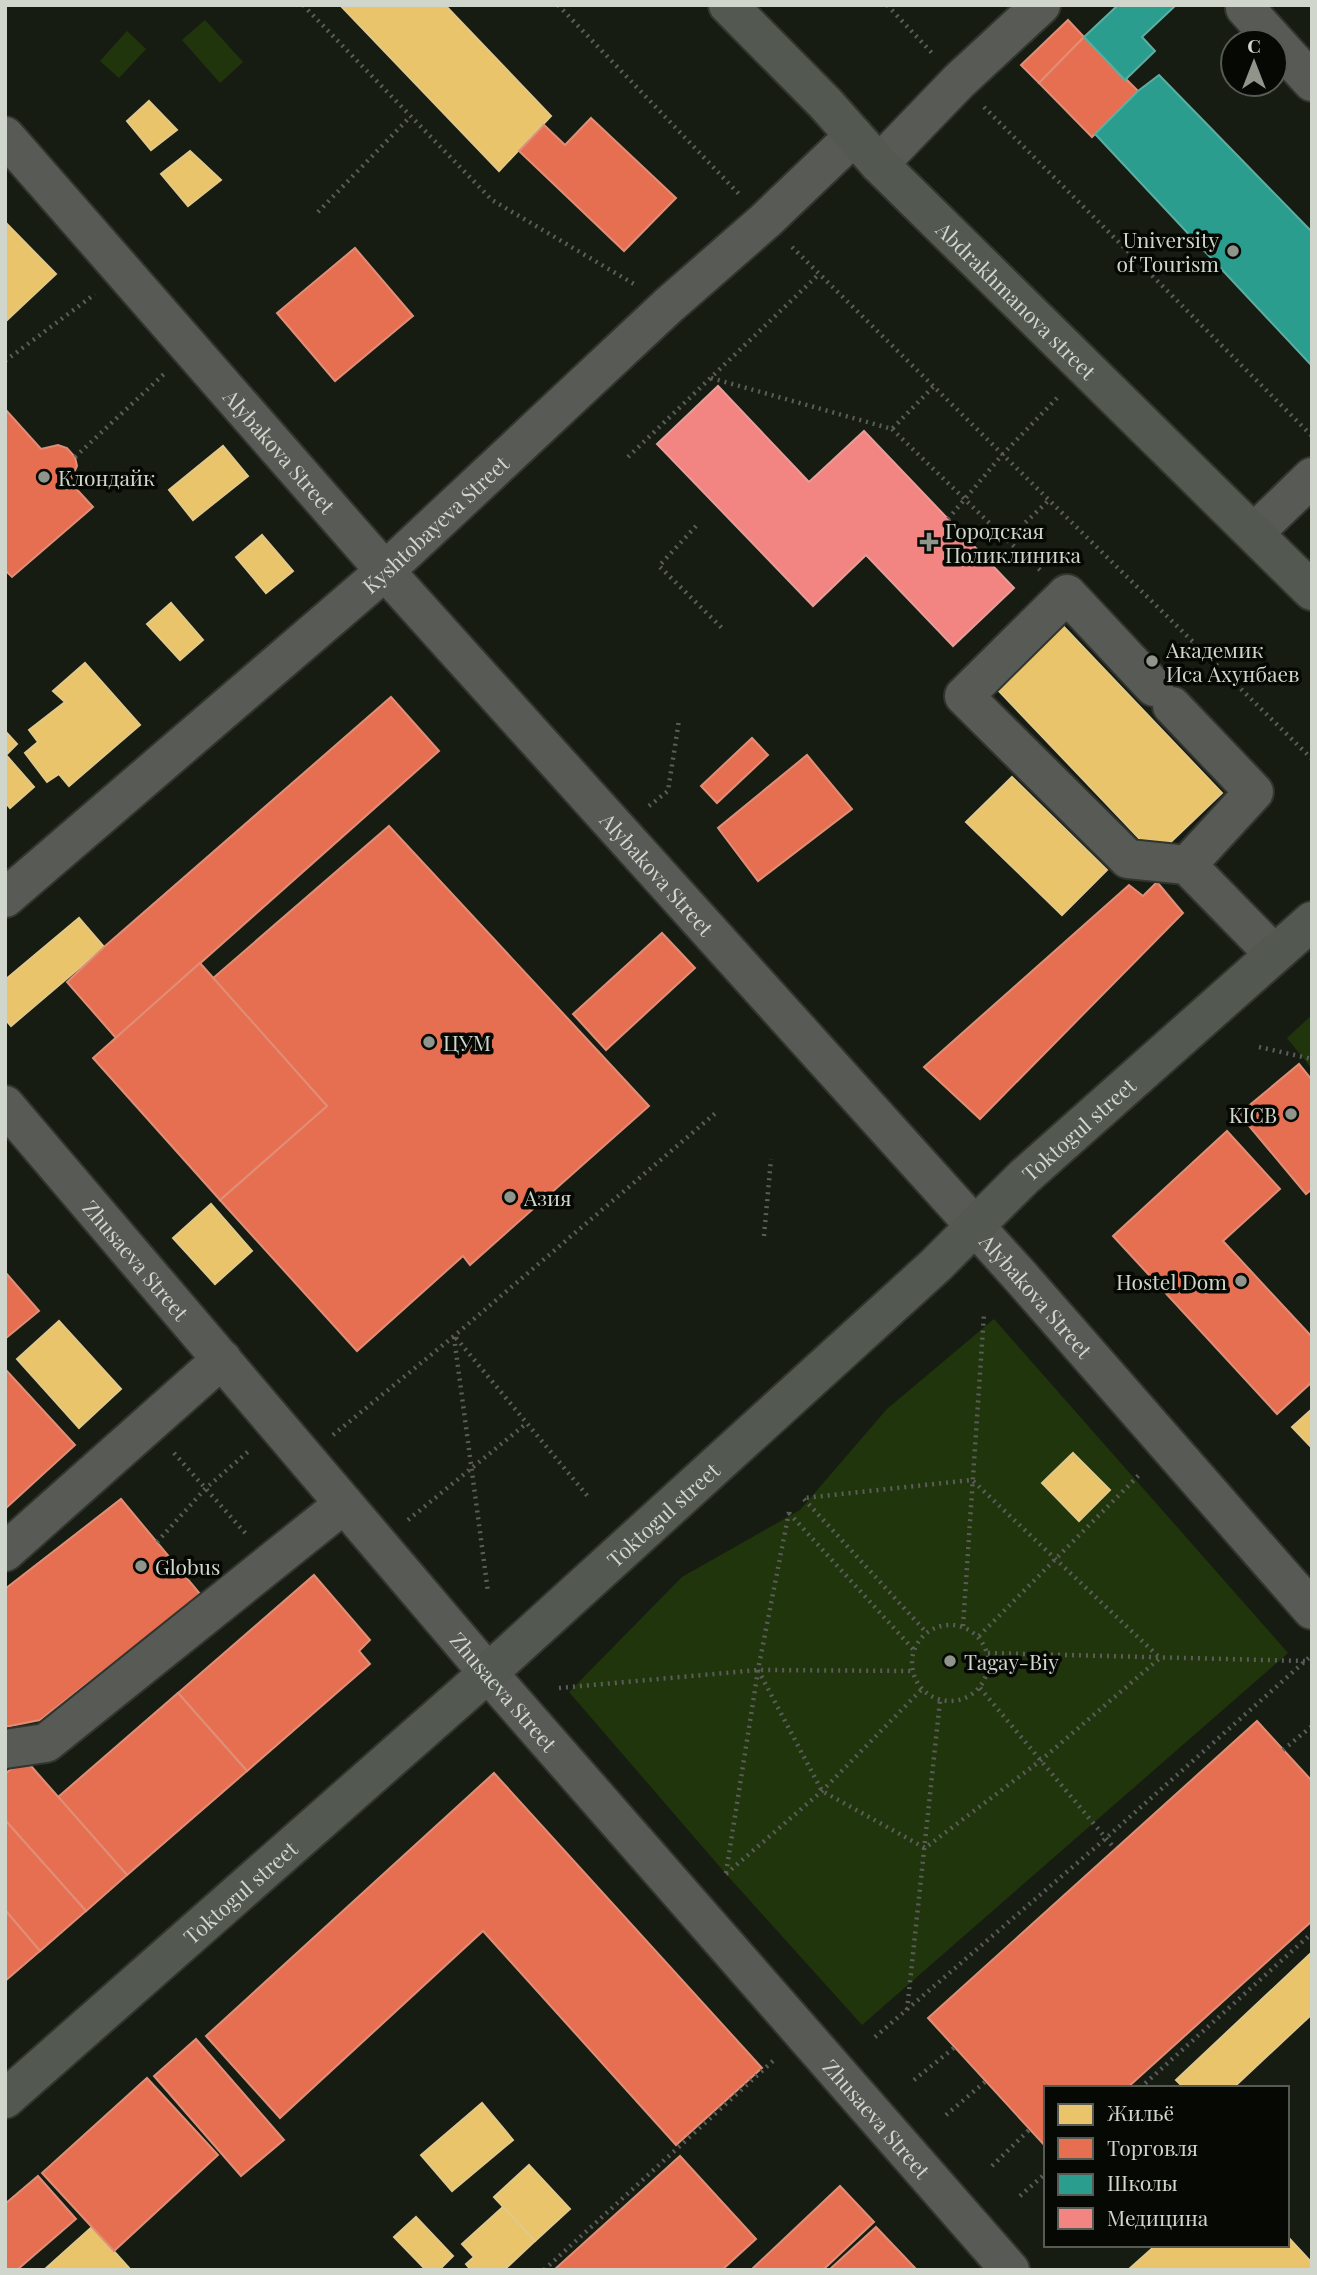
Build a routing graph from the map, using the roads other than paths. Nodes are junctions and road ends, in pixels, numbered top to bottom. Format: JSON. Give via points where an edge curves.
{"nodes":[{"id":1,"x":729,"y":5,"type":"edge"},
{"id":2,"x":1041,"y":5,"type":"edge"},
{"id":3,"x":1245,"y":8,"type":"dead end"},
{"id":4,"x":1312,"y":82,"type":"edge"},
{"id":5,"x":5,"y":136,"type":"edge"},
{"id":6,"x":854,"y":136,"type":"junction"},
{"id":7,"x":879,"y":164,"type":"junction"},
{"id":8,"x":1312,"y":477,"type":"edge"},
{"id":9,"x":1254,"y":533,"type":"junction"},
{"id":10,"x":385,"y":571,"type":"junction"},
{"id":11,"x":1312,"y":591,"type":"edge"},
{"id":12,"x":1186,"y":865,"type":"junction"},
{"id":13,"x":5,"y":898,"type":"edge"},
{"id":14,"x":1312,"y":921,"type":"edge"},
{"id":15,"x":1274,"y":954,"type":"junction"},
{"id":16,"x":5,"y":1105,"type":"edge"},
{"id":17,"x":974,"y":1227,"type":"junction"},
{"id":18,"x":222,"y":1359,"type":"junction"},
{"id":19,"x":344,"y":1504,"type":"junction"},
{"id":20,"x":5,"y":1552,"type":"edge"},
{"id":21,"x":1312,"y":1610,"type":"edge"},
{"id":22,"x":488,"y":1673,"type":"junction"},
{"id":23,"x":5,"y":1749,"type":"edge"},
{"id":24,"x":5,"y":2099,"type":"edge"},
{"id":25,"x":1010,"y":2270,"type":"edge"}],
"edges":[{"from":1,"to":6,"type":"highway","name":"Abdrakhmanova street"},
{"from":2,"to":7,"type":"street","via":[[958,81]]},
{"from":3,"to":4,"type":"street"},
{"from":5,"to":10,"type":"street","name":"Alybakova Street"},
{"from":6,"to":7,"type":"highway","name":"Abdrakhmanova street"},
{"from":6,"to":10,"type":"street","name":"Kyshtobayeva Street"},
{"from":7,"to":9,"type":"highway","name":"Abdrakhmanova street"},
{"from":8,"to":9,"type":"street"},
{"from":9,"to":11,"type":"highway","name":"Abdrakhmanova street"},
{"from":10,"to":13,"type":"street","name":"Kyshtobayeva Street"},
{"from":10,"to":17,"type":"street","name":"Alybakova Street"},
{"from":12,"to":12,"type":"street","via":[[1128,859],[964,696],[1066,594],[1254,792]]},
{"from":12,"to":15,"type":"street"},
{"from":14,"to":15,"type":"highway","name":"Toktogul street"},
{"from":15,"to":17,"type":"highway","name":"Toktogul street"},
{"from":16,"to":18,"type":"street","name":"Zhusaeva Street"},
{"from":17,"to":21,"type":"street","name":"Alybakova Street"},
{"from":17,"to":22,"type":"highway","name":"Toktogul street"},
{"from":18,"to":19,"type":"street","name":"Zhusaeva Street"},
{"from":18,"to":20,"type":"street"},
{"from":19,"to":22,"type":"street","name":"Zhusaeva Street"},
{"from":19,"to":23,"type":"street","via":[[46,1742]]},
{"from":22,"to":24,"type":"highway","name":"Toktogul street"},
{"from":22,"to":25,"type":"street","name":"Zhusaeva Street"}]}
